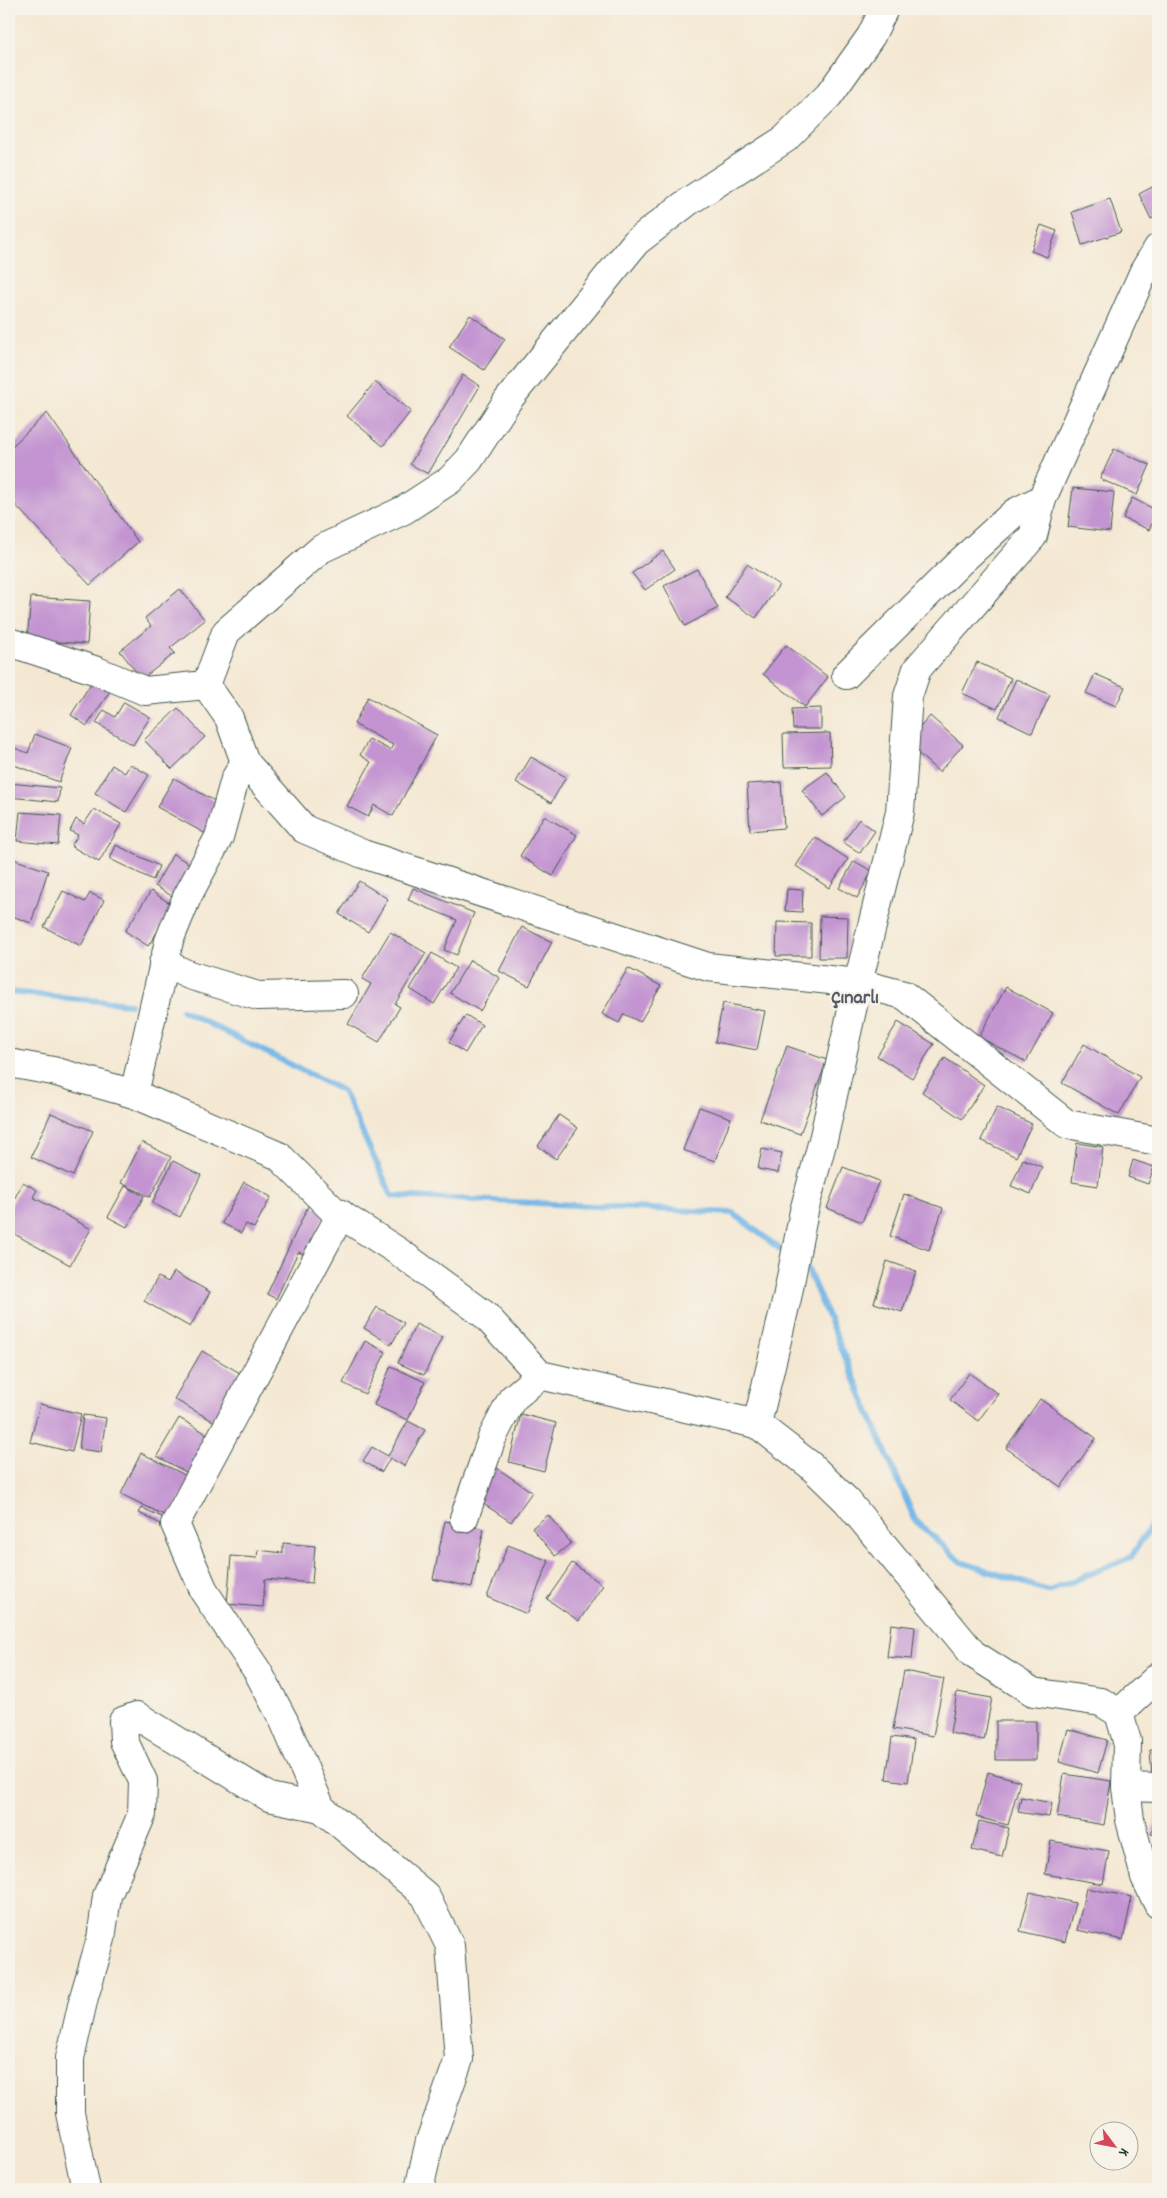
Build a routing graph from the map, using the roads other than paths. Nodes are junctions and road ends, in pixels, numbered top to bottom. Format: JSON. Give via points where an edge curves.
{"nodes":[{"id":1,"x":884,"y":9,"type":"edge"},
{"id":2,"x":1158,"y":248,"type":"edge"},
{"id":3,"x":1042,"y":499,"type":"junction"},
{"id":4,"x":9,"y":642,"type":"edge"},
{"id":5,"x":846,"y":675,"type":"dead end"},
{"id":6,"x":206,"y":685,"type":"junction"},
{"id":7,"x":245,"y":762,"type":"junction"},
{"id":8,"x":164,"y":963,"type":"junction"},
{"id":9,"x":858,"y":983,"type":"junction"},
{"id":10,"x":344,"y":994,"type":"dead end"},
{"id":11,"x":9,"y":1063,"type":"edge"},
{"id":12,"x":134,"y":1094,"type":"junction"},
{"id":13,"x":1158,"y":1141,"type":"edge"},
{"id":14,"x":340,"y":1214,"type":"junction"},
{"id":15,"x":540,"y":1375,"type":"junction"},
{"id":16,"x":757,"y":1424,"type":"junction"},
{"id":17,"x":464,"y":1518,"type":"dead end"},
{"id":18,"x":1158,"y":1677,"type":"edge"},
{"id":19,"x":1119,"y":1713,"type":"junction"},
{"id":20,"x":1126,"y":1786,"type":"junction"},
{"id":21,"x":1158,"y":1788,"type":"edge"},
{"id":22,"x":322,"y":1808,"type":"junction"},
{"id":23,"x":1158,"y":1904,"type":"edge"},
{"id":24,"x":86,"y":2189,"type":"edge"},
{"id":25,"x":419,"y":2189,"type":"edge"}],
"edges":[{"from":1,"to":6,"type":"street","via":[[871,36],[829,95],[785,138],[689,200],[636,242],[508,400],[469,460],[450,480],[404,510],[320,549],[226,632]]},
{"from":2,"to":3,"type":"street","via":[[1144,271]]},
{"from":3,"to":5,"type":"street","via":[[1014,513]]},
{"from":3,"to":9,"type":"street","via":[[1033,536],[917,669],[908,696],[900,812]]},
{"from":4,"to":6,"type":"street","via":[[97,671],[145,691]]},
{"from":6,"to":7,"type":"street","via":[[229,718]]},
{"from":7,"to":8,"type":"street","via":[[235,779],[219,837],[186,896]]},
{"from":7,"to":9,"type":"street","via":[[304,829],[363,854],[708,967]]},
{"from":8,"to":10,"type":"street","via":[[189,975],[258,996]]},
{"from":8,"to":12,"type":"street"},
{"from":9,"to":13,"type":"street","via":[[904,995],[1067,1124]]},
{"from":9,"to":16,"type":"street"},
{"from":11,"to":12,"type":"street","via":[[53,1071]]},
{"from":12,"to":14,"type":"street","via":[[280,1156]]},
{"from":14,"to":15,"type":"street","via":[[399,1252],[485,1315]]},
{"from":14,"to":22,"type":"street","via":[[175,1524],[205,1593],[258,1672]]},
{"from":15,"to":16,"type":"street"},
{"from":15,"to":17,"type":"street","via":[[512,1399],[492,1438]]},
{"from":16,"to":19,"type":"street","via":[[810,1465],[847,1501],[973,1654],[1033,1692],[1101,1702]]},
{"from":18,"to":19,"type":"street"},
{"from":19,"to":20,"type":"street","via":[[1127,1742]]},
{"from":20,"to":21,"type":"street"},
{"from":20,"to":23,"type":"street","via":[[1130,1820],[1145,1877]]},
{"from":22,"to":24,"type":"street","via":[[269,1797],[137,1716],[123,1721],[124,1740],[143,1781],[142,1814],[107,1896],[101,1940],[70,2058],[70,2113]]},
{"from":22,"to":25,"type":"street","via":[[425,1894],[450,1946],[459,2059],[430,2141]]}]}
